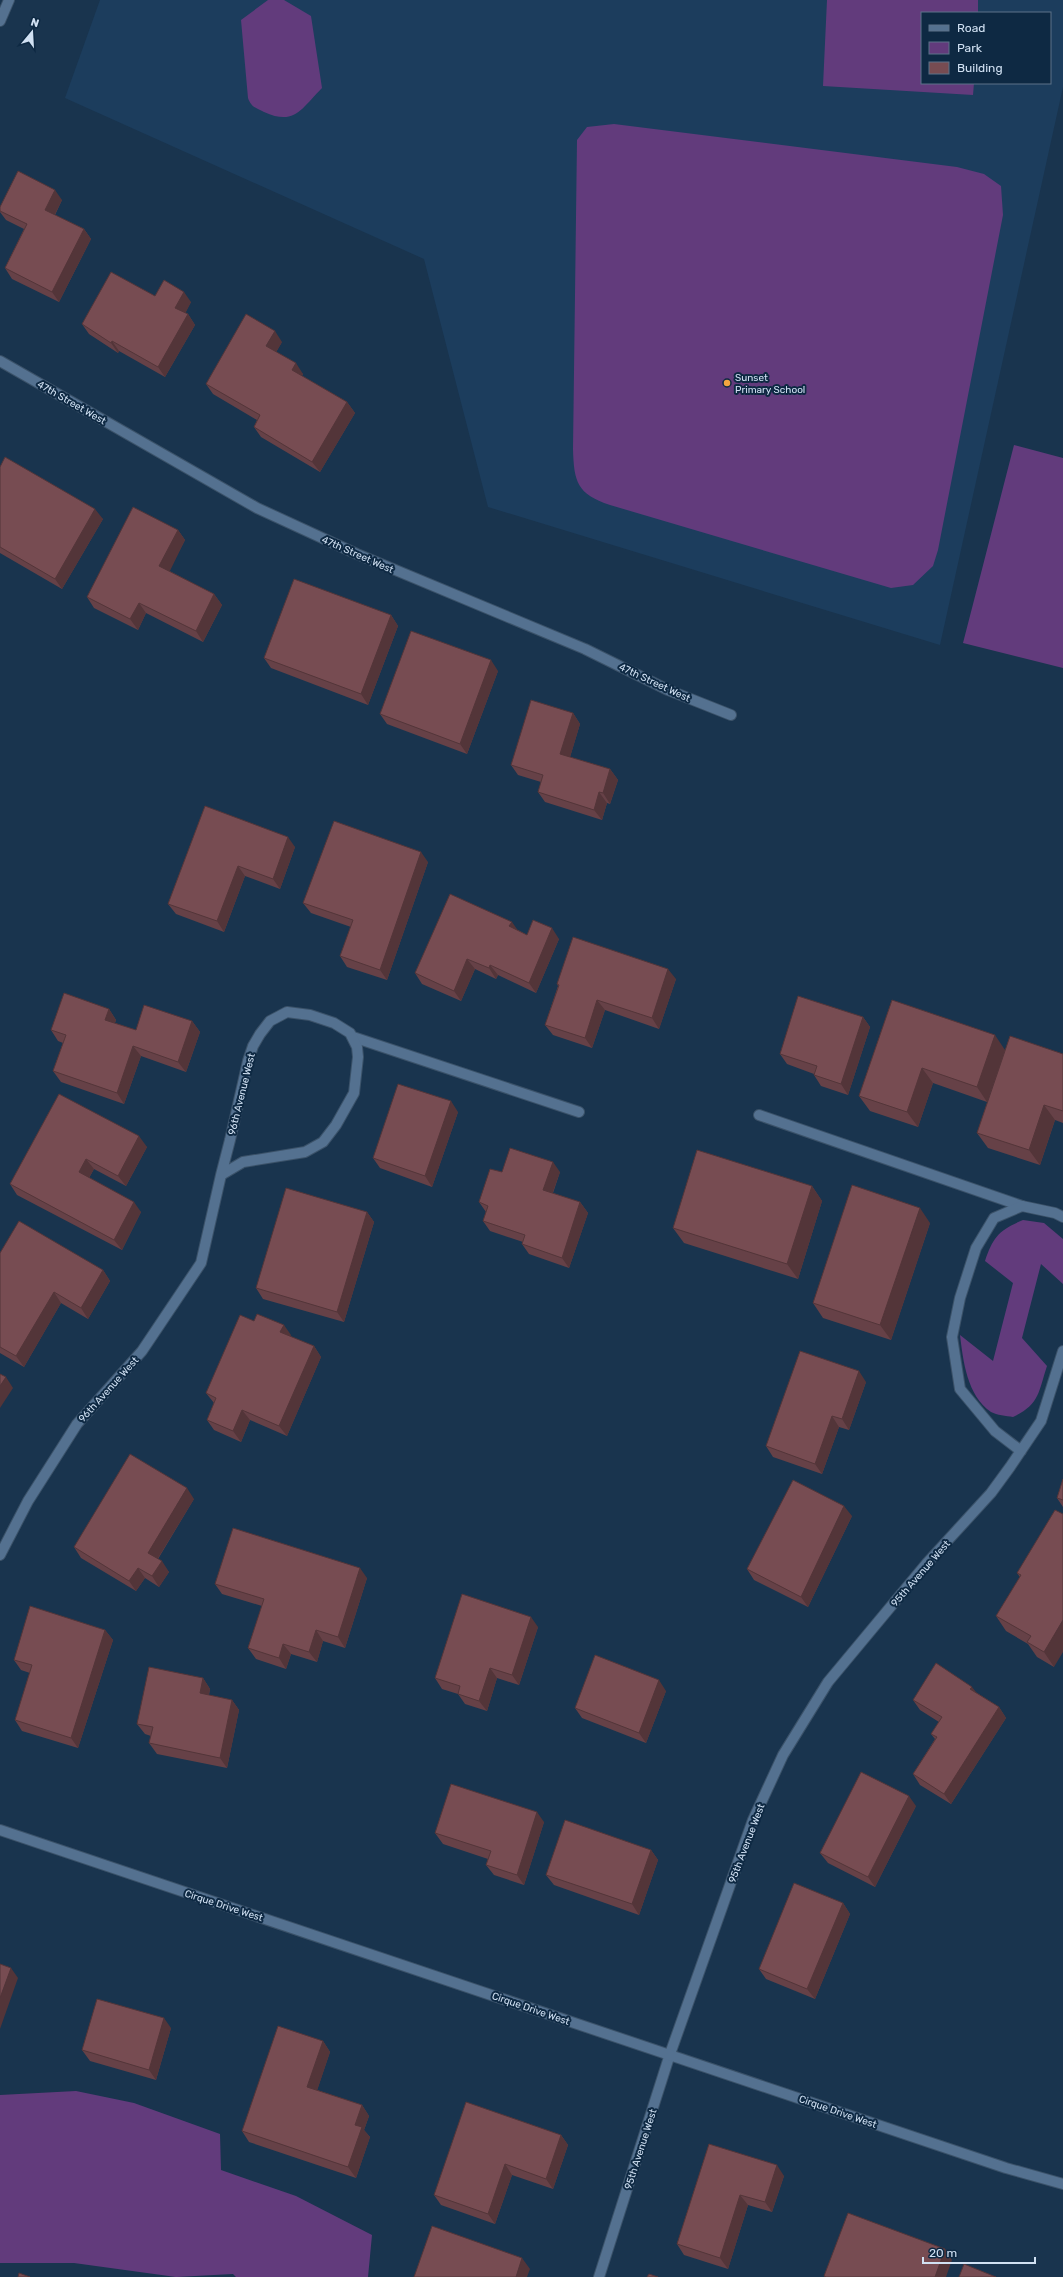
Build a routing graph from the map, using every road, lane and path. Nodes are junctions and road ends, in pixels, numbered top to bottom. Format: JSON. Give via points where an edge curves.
{"nodes":[{"id":1,"x":9,"y":0,"type":"edge"},
{"id":2,"x":0,"y":22,"type":"edge"},
{"id":3,"x":0,"y":362,"type":"edge"},
{"id":4,"x":731,"y":715,"type":"dead end"},
{"id":5,"x":353,"y":1037,"type":"junction"},
{"id":6,"x":579,"y":1112,"type":"dead end"},
{"id":7,"x":760,"y":1115,"type":"dead end"},
{"id":8,"x":221,"y":1175,"type":"junction"},
{"id":9,"x":1022,"y":1206,"type":"junction"},
{"id":10,"x":1063,"y":1218,"type":"edge"},
{"id":11,"x":1063,"y":1351,"type":"edge"},
{"id":12,"x":1021,"y":1451,"type":"junction"},
{"id":13,"x":0,"y":1555,"type":"edge"},
{"id":14,"x":0,"y":1830,"type":"edge"},
{"id":15,"x":670,"y":2054,"type":"junction"},
{"id":16,"x":1063,"y":2184,"type":"edge"},
{"id":17,"x":599,"y":2277,"type":"edge"}],
"edges":[{"from":1,"to":2,"type":"street"},
{"from":3,"to":4,"type":"street","name":"47th Street West","via":[[257,508],[356,554],[585,649],[668,690]]},
{"from":5,"to":6,"type":"street","name":"96th Avenue West"},
{"from":5,"to":8,"type":"street","via":[[358,1057],[354,1093],[323,1142],[305,1152],[243,1162]]},
{"from":5,"to":8,"type":"street","name":"96th Avenue West","via":[[334,1023],[310,1015],[288,1012],[270,1021],[253,1046]]},
{"from":7,"to":9,"type":"street"},
{"from":8,"to":13,"type":"street","name":"96th Avenue West","via":[[201,1263],[142,1351],[77,1424],[28,1501]]},
{"from":9,"to":10,"type":"street","via":[[1055,1213]]},
{"from":9,"to":12,"type":"street","via":[[994,1218],[976,1248],[960,1298],[952,1337],[960,1389],[995,1431]]},
{"from":11,"to":12,"type":"street","name":"95th Avenue West","via":[[1040,1421]]},
{"from":12,"to":15,"type":"street","name":"95th Avenue West","via":[[991,1493],[927,1563],[828,1682],[783,1755],[753,1820]]},
{"from":14,"to":15,"type":"street","name":"Cirque Drive West"},
{"from":15,"to":16,"type":"street","name":"Cirque Drive West","via":[[1006,2168]]},
{"from":15,"to":17,"type":"street","name":"95th Avenue West"}]}
